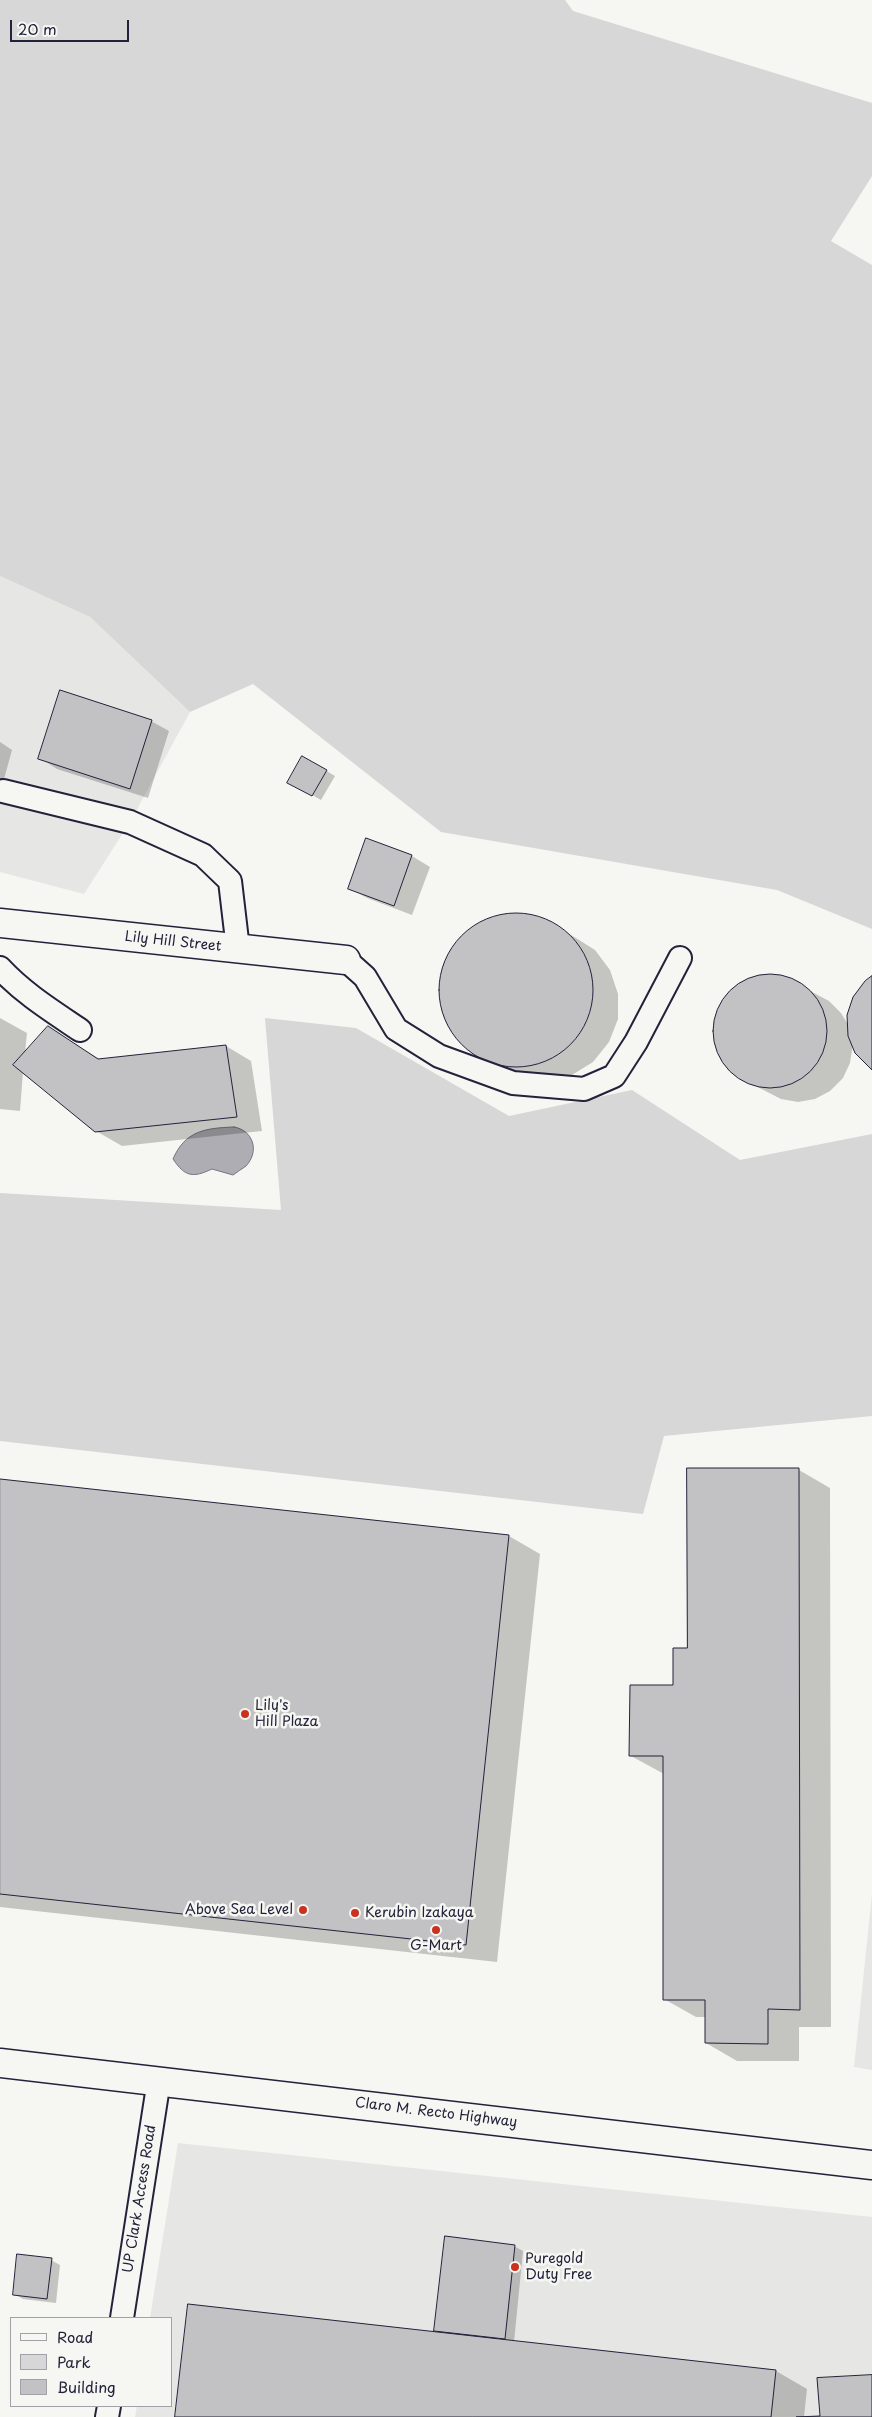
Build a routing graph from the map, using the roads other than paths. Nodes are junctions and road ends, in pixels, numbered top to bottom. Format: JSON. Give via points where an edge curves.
{"nodes":[{"id":1,"x":3,"y":791,"type":"dead end"},
{"id":2,"x":0,"y":923,"type":"edge"},
{"id":3,"x":238,"y":949,"type":"junction"},
{"id":4,"x":680,"y":958,"type":"dead end"},
{"id":5,"x":346,"y":960,"type":"joint"},
{"id":6,"x":0,"y":968,"type":"edge"},
{"id":7,"x":80,"y":1030,"type":"dead end"},
{"id":8,"x":0,"y":2063,"type":"edge"},
{"id":9,"x":159,"y":2080,"type":"junction"},
{"id":10,"x":872,"y":2165,"type":"edge"},
{"id":11,"x":122,"y":2317,"type":"edge"}],
"edges":[{"from":1,"to":3,"type":"lane","via":[[130,822],[203,855],[230,881]]},
{"from":2,"to":3,"type":"main road","name":"Lily Hill Street"},
{"from":3,"to":5,"type":"main road","name":"Lily Hill Street"},
{"from":4,"to":5,"type":"lane","via":[[636,1042],[614,1076],[584,1089],[512,1083],[439,1056],[396,1029],[365,977]]},
{"from":6,"to":7,"type":"lane","via":[[41,1004]]},
{"from":8,"to":9,"type":"main road","name":"Claro M. Recto Highway"},
{"from":9,"to":10,"type":"main road","name":"Claro M. Recto Highway"},
{"from":9,"to":11,"type":"lane","name":"UP Clark Access Road"}]}
